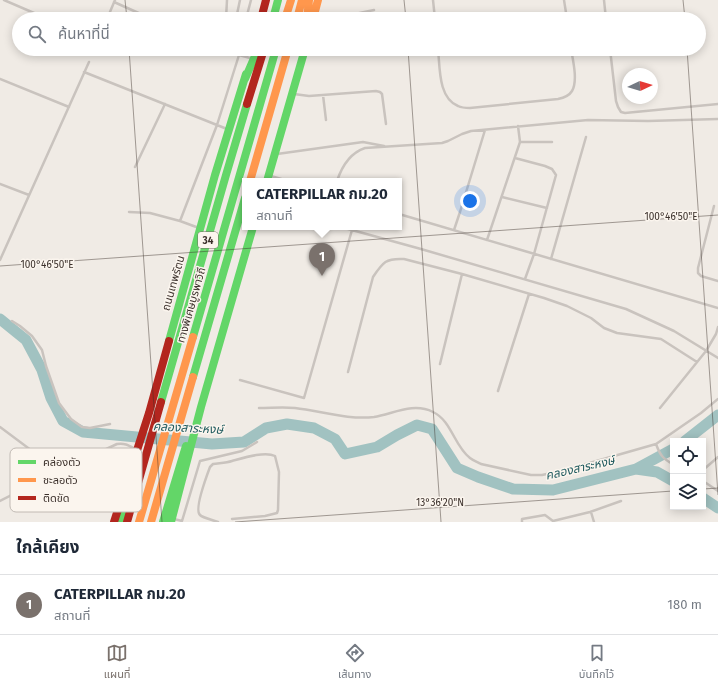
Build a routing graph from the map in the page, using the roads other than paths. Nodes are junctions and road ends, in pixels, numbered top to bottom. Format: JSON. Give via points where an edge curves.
{"nodes":[{"id":1,"x":4,"y":0,"type":"edge"},
{"id":2,"x":227,"y":0,"type":"edge"},
{"id":3,"x":240,"y":0,"type":"edge"},
{"id":4,"x":251,"y":0,"type":"edge"},
{"id":5,"x":266,"y":0,"type":"edge"},
{"id":6,"x":278,"y":0,"type":"edge"},
{"id":7,"x":290,"y":0,"type":"edge"},
{"id":8,"x":302,"y":0,"type":"edge"},
{"id":9,"x":306,"y":0,"type":"edge"},
{"id":10,"x":309,"y":0,"type":"edge"},
{"id":11,"x":318,"y":0,"type":"edge"},
{"id":12,"x":433,"y":0,"type":"edge"},
{"id":13,"x":564,"y":0,"type":"edge"},
{"id":14,"x":604,"y":0,"type":"edge"},
{"id":15,"x":115,"y":1,"type":"edge"},
{"id":16,"x":374,"y":10,"type":"dead end"},
{"id":17,"x":32,"y":12,"type":"edge"},
{"id":18,"x":110,"y":12,"type":"edge"},
{"id":19,"x":138,"y":12,"type":"edge"},
{"id":20,"x":226,"y":12,"type":"edge"},
{"id":21,"x":237,"y":12,"type":"edge"},
{"id":22,"x":248,"y":12,"type":"edge"},
{"id":23,"x":263,"y":12,"type":"edge"},
{"id":24,"x":274,"y":12,"type":"edge"},
{"id":25,"x":287,"y":12,"type":"edge"},
{"id":26,"x":299,"y":12,"type":"edge"},
{"id":27,"x":302,"y":12,"type":"edge"},
{"id":28,"x":310,"y":12,"type":"edge"},
{"id":29,"x":314,"y":12,"type":"edge"},
{"id":30,"x":363,"y":12,"type":"edge"},
{"id":31,"x":434,"y":12,"type":"edge"},
{"id":32,"x":566,"y":12,"type":"edge"},
{"id":33,"x":605,"y":12,"type":"edge"},
{"id":34,"x":239,"y":56,"type":"edge"},
{"id":35,"x":243,"y":56,"type":"edge"},
{"id":36,"x":255,"y":56,"type":"edge"},
{"id":37,"x":262,"y":56,"type":"edge"},
{"id":38,"x":274,"y":56,"type":"edge"},
{"id":39,"x":286,"y":56,"type":"edge"},
{"id":40,"x":290,"y":56,"type":"edge"},
{"id":41,"x":303,"y":56,"type":"edge"},
{"id":42,"x":439,"y":56,"type":"edge"},
{"id":43,"x":572,"y":56,"type":"edge"},
{"id":44,"x":611,"y":56,"type":"edge"},
{"id":45,"x":250,"y":58,"type":"joint"},
{"id":46,"x":89,"y":62,"type":"dead end"},
{"id":47,"x":84,"y":72,"type":"junction"},
{"id":48,"x":0,"y":79,"type":"edge"},
{"id":49,"x":245,"y":79,"type":"junction"},
{"id":50,"x":292,"y":94,"type":"junction"},
{"id":51,"x":323,"y":95,"type":"junction"},
{"id":52,"x":165,"y":104,"type":"junction"},
{"id":53,"x":718,"y":104,"type":"edge"},
{"id":54,"x":69,"y":107,"type":"junction"},
{"id":55,"x":718,"y":119,"type":"edge"},
{"id":56,"x":326,"y":120,"type":"dead end"},
{"id":57,"x":386,"y":124,"type":"dead end"},
{"id":58,"x":217,"y":125,"type":"junction"},
{"id":59,"x":518,"y":126,"type":"junction"},
{"id":60,"x":229,"y":130,"type":"junction"},
{"id":61,"x":485,"y":130,"type":"junction"},
{"id":62,"x":586,"y":137,"type":"dead end"},
{"id":63,"x":520,"y":142,"type":"junction"},
{"id":64,"x":552,"y":142,"type":"dead end"},
{"id":65,"x":388,"y":147,"type":"junction"},
{"id":66,"x":274,"y":155,"type":"junction"},
{"id":67,"x":515,"y":158,"type":"junction"},
{"id":68,"x":135,"y":167,"type":"dead end"},
{"id":69,"x":251,"y":178,"type":"edge"},
{"id":70,"x":255,"y":178,"type":"edge"},
{"id":71,"x":267,"y":178,"type":"edge"},
{"id":72,"x":338,"y":178,"type":"edge"},
{"id":73,"x":0,"y":184,"type":"edge"},
{"id":74,"x":29,"y":195,"type":"junction"},
{"id":75,"x":502,"y":197,"type":"junction"},
{"id":76,"x":714,"y":206,"type":"dead end"},
{"id":77,"x":242,"y":208,"type":"edge"},
{"id":78,"x":547,"y":208,"type":"junction"},
{"id":79,"x":129,"y":212,"type":"dead end"},
{"id":80,"x":402,"y":215,"type":"edge"},
{"id":81,"x":180,"y":221,"type":"junction"},
{"id":82,"x":242,"y":227,"type":"edge"},
{"id":83,"x":200,"y":228,"type":"junction"},
{"id":84,"x":252,"y":230,"type":"edge"},
{"id":85,"x":352,"y":230,"type":"joint"},
{"id":86,"x":454,"y":230,"type":"junction"},
{"id":87,"x":487,"y":240,"type":"junction"},
{"id":88,"x":534,"y":254,"type":"junction"},
{"id":89,"x":551,"y":259,"type":"junction"},
{"id":90,"x":0,"y":260,"type":"edge"},
{"id":91,"x":462,"y":274,"type":"junction"},
{"id":92,"x":525,"y":279,"type":"junction"},
{"id":93,"x":718,"y":281,"type":"edge"},
{"id":94,"x":529,"y":294,"type":"junction"},
{"id":95,"x":718,"y":308,"type":"edge"},
{"id":96,"x":12,"y":320,"type":"dead end"},
{"id":97,"x":718,"y":327,"type":"edge"},
{"id":98,"x":706,"y":351,"type":"junction"},
{"id":99,"x":718,"y":358,"type":"edge"},
{"id":100,"x":697,"y":362,"type":"junction"},
{"id":101,"x":440,"y":364,"type":"dead end"},
{"id":102,"x":348,"y":372,"type":"dead end"},
{"id":103,"x":240,"y":380,"type":"dead end"},
{"id":104,"x":498,"y":391,"type":"dead end"},
{"id":105,"x":718,"y":398,"type":"edge"},
{"id":106,"x":259,"y":408,"type":"dead end"},
{"id":107,"x":660,"y":408,"type":"dead end"},
{"id":108,"x":110,"y":424,"type":"dead end"},
{"id":109,"x":0,"y":427,"type":"edge"},
{"id":110,"x":188,"y":436,"type":"junction"},
{"id":111,"x":257,"y":442,"type":"dead end"},
{"id":112,"x":656,"y":444,"type":"junction"},
{"id":113,"x":138,"y":446,"type":"joint"},
{"id":114,"x":185,"y":447,"type":"junction"},
{"id":115,"x":29,"y":448,"type":"edge"},
{"id":116,"x":108,"y":448,"type":"edge"},
{"id":117,"x":718,"y":456,"type":"edge"},
{"id":118,"x":670,"y":462,"type":"edge"},
{"id":119,"x":706,"y":467,"type":"edge"},
{"id":120,"x":142,"y":471,"type":"edge"},
{"id":121,"x":706,"y":483,"type":"edge"},
{"id":122,"x":718,"y":491,"type":"edge"},
{"id":123,"x":10,"y":496,"type":"edge"},
{"id":124,"x":0,"y":501,"type":"edge"},
{"id":125,"x":621,"y":501,"type":"dead end"},
{"id":126,"x":118,"y":512,"type":"edge"},
{"id":127,"x":122,"y":512,"type":"edge"},
{"id":128,"x":130,"y":512,"type":"edge"},
{"id":129,"x":142,"y":512,"type":"edge"},
{"id":130,"x":142,"y":512,"type":"edge"},
{"id":131,"x":591,"y":512,"type":"junction"},
{"id":132,"x":232,"y":519,"type":"dead end"},
{"id":133,"x":171,"y":520,"type":"edge"},
{"id":134,"x":114,"y":522,"type":"edge"},
{"id":135,"x":120,"y":522,"type":"edge"},
{"id":136,"x":127,"y":522,"type":"edge"},
{"id":137,"x":139,"y":522,"type":"edge"},
{"id":138,"x":151,"y":522,"type":"edge"},
{"id":139,"x":158,"y":522,"type":"edge"},
{"id":140,"x":163,"y":522,"type":"edge"},
{"id":141,"x":181,"y":522,"type":"edge"},
{"id":142,"x":218,"y":522,"type":"edge"},
{"id":143,"x":522,"y":522,"type":"edge"},
{"id":144,"x":594,"y":522,"type":"edge"}],
"edges":[{"from":1,"to":17,"type":"lane"},
{"from":2,"to":20,"type":"lane"},
{"from":3,"to":21,"type":"lane"},
{"from":4,"to":22,"type":"lane"},
{"from":5,"to":23,"type":"main road"},
{"from":6,"to":24,"type":"main road"},
{"from":7,"to":25,"type":"main road"},
{"from":8,"to":26,"type":"main road"},
{"from":9,"to":27,"type":"main road"},
{"from":10,"to":28,"type":"main road"},
{"from":11,"to":29,"type":"main road"},
{"from":12,"to":31,"type":"lane"},
{"from":13,"to":32,"type":"lane"},
{"from":14,"to":33,"type":"lane"},
{"from":15,"to":18,"type":"lane"},
{"from":15,"to":19,"type":"lane"},
{"from":16,"to":30,"type":"lane"},
{"from":34,"to":58,"type":"lane"},
{"from":35,"to":45,"type":"lane"},
{"from":36,"to":49,"type":"main road"},
{"from":37,"to":120,"type":"main road","name":"ถนนเทพรัตน","number":"34"},
{"from":38,"to":130,"type":"main road","name":"ทางพิเศษบูรพาวิถี"},
{"from":39,"to":69,"type":"main road"},
{"from":40,"to":70,"type":"main road"},
{"from":41,"to":50,"type":"main road"},
{"from":42,"to":43,"type":"lane","via":[[442,87],[446,97],[454,105],[470,108],[565,97],[572,91],[574,82]]},
{"from":44,"to":53,"type":"lane","via":[[616,101],[621,112]]},
{"from":45,"to":49,"type":"main road","name":"ถนนเทพรัตน","number":"34"},
{"from":46,"to":47,"type":"lane"},
{"from":47,"to":52,"type":"lane"},
{"from":47,"to":54,"type":"lane"},
{"from":48,"to":54,"type":"lane"},
{"from":49,"to":60,"type":"main road","name":"ถนนเทพรัตน","number":"34"},
{"from":50,"to":51,"type":"lane"},
{"from":50,"to":66,"type":"main road"},
{"from":51,"to":56,"type":"lane"},
{"from":51,"to":57,"type":"lane","via":[[380,92]]},
{"from":52,"to":58,"type":"lane"},
{"from":52,"to":68,"type":"lane"},
{"from":54,"to":74,"type":"lane"},
{"from":55,"to":59,"type":"lane","via":[[588,120]]},
{"from":58,"to":60,"type":"lane"},
{"from":58,"to":81,"type":"lane"},
{"from":59,"to":61,"type":"lane"},
{"from":59,"to":63,"type":"lane"},
{"from":60,"to":83,"type":"main road","name":"ถนนเทพรัตน","number":"34"},
{"from":61,"to":65,"type":"lane","via":[[471,131],[442,143]]},
{"from":61,"to":86,"type":"lane"},
{"from":62,"to":89,"type":"lane"},
{"from":63,"to":64,"type":"lane"},
{"from":63,"to":67,"type":"lane"},
{"from":65,"to":66,"type":"lane","via":[[363,142]]},
{"from":65,"to":72,"type":"lane","via":[[360,150],[348,158]]},
{"from":66,"to":71,"type":"main road"},
{"from":67,"to":75,"type":"lane"},
{"from":67,"to":78,"type":"lane","via":[[545,166],[552,169],[556,175]]},
{"from":73,"to":74,"type":"lane"},
{"from":74,"to":90,"type":"lane"},
{"from":75,"to":78,"type":"lane"},
{"from":75,"to":87,"type":"lane"},
{"from":76,"to":93,"type":"lane","via":[[698,273]]},
{"from":77,"to":138,"type":"main road","name":"ทางพิเศษบูรพาวิถี"},
{"from":78,"to":88,"type":"lane"},
{"from":79,"to":81,"type":"lane","via":[[150,213]]},
{"from":80,"to":86,"type":"lane"},
{"from":81,"to":83,"type":"lane"},
{"from":82,"to":110,"type":"main road"},
{"from":83,"to":113,"type":"main road","name":"ถนนเทพรัตน","number":"34"},
{"from":84,"to":110,"type":"main road","via":[[201,406]]},
{"from":85,"to":92,"type":"lane"},
{"from":85,"to":103,"type":"lane","via":[[304,398]]},
{"from":86,"to":87,"type":"lane"},
{"from":87,"to":88,"type":"lane"},
{"from":88,"to":89,"type":"lane"},
{"from":88,"to":92,"type":"lane"},
{"from":89,"to":95,"type":"lane"},
{"from":91,"to":94,"type":"lane"},
{"from":91,"to":101,"type":"lane"},
{"from":91,"to":102,"type":"lane","via":[[404,259],[389,260],[381,264],[373,277]]},
{"from":92,"to":98,"type":"lane","via":[[626,309],[674,331]]},
{"from":94,"to":100,"type":"lane","via":[[567,306],[617,333],[661,339]]},
{"from":94,"to":104,"type":"lane"},
{"from":96,"to":108,"type":"lane","via":[[32,336],[42,350],[59,402],[71,419],[82,427]]},
{"from":97,"to":98,"type":"lane"},
{"from":98,"to":99,"type":"lane"},
{"from":98,"to":100,"type":"lane"},
{"from":100,"to":107,"type":"lane"},
{"from":105,"to":112,"type":"lane","via":[[702,413]]},
{"from":106,"to":112,"type":"lane","via":[[294,408],[360,418],[375,417],[407,408],[424,408],[443,419],[462,449],[474,461],[531,475],[565,470]]},
{"from":109,"to":115,"type":"lane"},
{"from":110,"to":114,"type":"main road"},
{"from":110,"to":114,"type":"main road"},
{"from":111,"to":141,"type":"lane","via":[[242,450],[200,461]]},
{"from":112,"to":118,"type":"lane","via":[[660,455]]},
{"from":113,"to":116,"type":"lane","via":[[122,443]]},
{"from":114,"to":133,"type":"main road"},
{"from":114,"to":139,"type":"main road"},
{"from":114,"to":140,"type":"main road"},
{"from":117,"to":119,"type":"lane"},
{"from":121,"to":122,"type":"lane"},
{"from":123,"to":124,"type":"lane"},
{"from":125,"to":131,"type":"lane"},
{"from":126,"to":134,"type":"main road"},
{"from":127,"to":135,"type":"main road"},
{"from":128,"to":136,"type":"main road","name":"ถนนเทพรัตน","number":"34"},
{"from":129,"to":137,"type":"main road","name":"ทางพิเศษบูรพาวิถี"},
{"from":131,"to":143,"type":"lane","via":[[553,521],[545,515],[522,519]]},
{"from":131,"to":144,"type":"lane"},
{"from":132,"to":142,"type":"lane","via":[[277,513],[279,472],[276,456],[265,454],[210,467],[198,512],[201,516]]},
{"from":133,"to":141,"type":"lane"}]}
